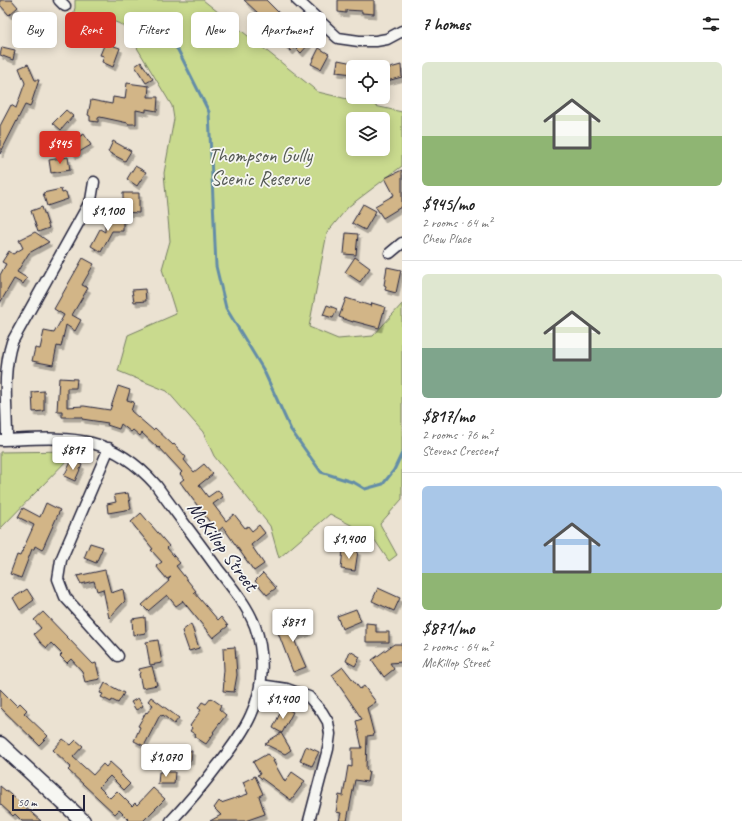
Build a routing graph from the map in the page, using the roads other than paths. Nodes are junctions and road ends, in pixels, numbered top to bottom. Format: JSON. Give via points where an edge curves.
{"nodes":[{"id":1,"x":297,"y":0,"type":"edge"},
{"id":2,"x":402,"y":31,"type":"edge"},
{"id":3,"x":94,"y":182,"type":"dead end"},
{"id":4,"x":402,"y":244,"type":"edge"},
{"id":5,"x":390,"y":253,"type":"dead end"},
{"id":6,"x":4,"y":440,"type":"edge"},
{"id":7,"x":109,"y":448,"type":"junction"},
{"id":8,"x":118,"y":656,"type":"dead end"},
{"id":9,"x":260,"y":685,"type":"junction"},
{"id":10,"x":0,"y":744,"type":"edge"},
{"id":11,"x":82,"y":821,"type":"edge"},
{"id":12,"x":172,"y":821,"type":"edge"},
{"id":13,"x":309,"y":821,"type":"edge"}],
"edges":[{"from":1,"to":2,"type":"street","via":[[338,38],[376,41],[387,39]]},
{"from":3,"to":6,"type":"street","via":[[91,200],[8,352]]},
{"from":4,"to":5,"type":"street"},
{"from":6,"to":7,"type":"street","name":"McKillop Street","via":[[76,440]]},
{"from":7,"to":8,"type":"street","via":[[61,560],[58,579],[65,598]]},
{"from":7,"to":9,"type":"street","name":"McKillop Street","via":[[134,463],[156,485],[248,612],[260,644]]},
{"from":9,"to":12,"type":"street","name":"McKillop Street","via":[[251,716],[240,734],[194,797]]},
{"from":9,"to":13,"type":"street","via":[[287,689],[308,698],[328,722],[328,749]]},
{"from":10,"to":11,"type":"main road"}]}
